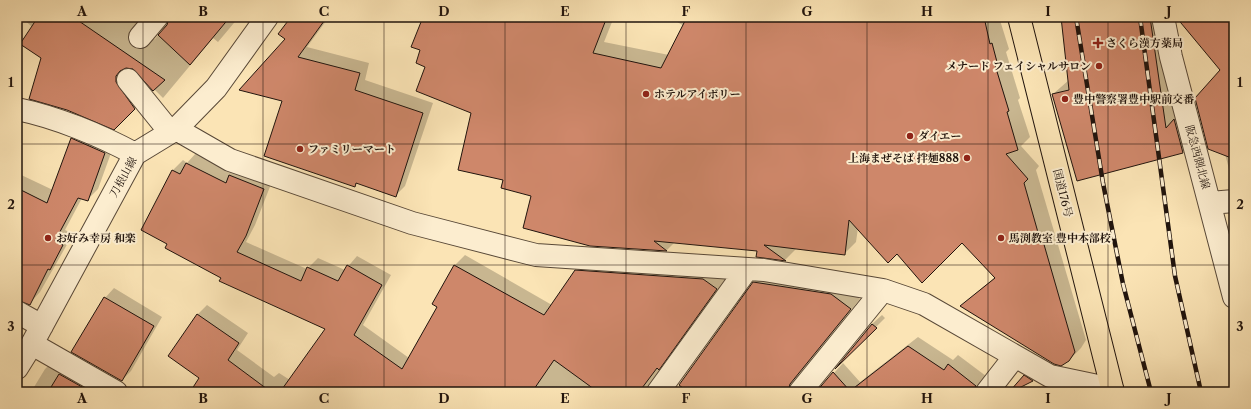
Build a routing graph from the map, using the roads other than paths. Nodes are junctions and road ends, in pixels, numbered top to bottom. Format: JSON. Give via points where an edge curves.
{"nodes":[{"id":1,"x":157,"y":17,"type":"edge"},
{"id":2,"x":267,"y":17,"type":"edge"},
{"id":3,"x":1019,"y":17,"type":"edge"},
{"id":4,"x":1163,"y":17,"type":"edge"},
{"id":5,"x":140,"y":37,"type":"dead end"},
{"id":6,"x":128,"y":80,"type":"dead end"},
{"id":7,"x":17,"y":109,"type":"edge"},
{"id":8,"x":173,"y":131,"type":"junction"},
{"id":9,"x":135,"y":154,"type":"junction"},
{"id":10,"x":1234,"y":201,"type":"edge"},
{"id":11,"x":1210,"y":203,"type":"junction"},
{"id":12,"x":747,"y":269,"type":"junction"},
{"id":13,"x":883,"y":290,"type":"junction"},
{"id":14,"x":1234,"y":297,"type":"edge"},
{"id":15,"x":17,"y":312,"type":"edge"},
{"id":16,"x":42,"y":326,"type":"junction"},
{"id":17,"x":32,"y":344,"type":"junction"},
{"id":18,"x":1015,"y":356,"type":"junction"},
{"id":19,"x":17,"y":368,"type":"edge"},
{"id":20,"x":1112,"y":391,"type":"edge"},
{"id":21,"x":116,"y":392,"type":"edge"},
{"id":22,"x":658,"y":392,"type":"edge"},
{"id":23,"x":800,"y":392,"type":"edge"},
{"id":24,"x":987,"y":392,"type":"edge"}],
"edges":[{"from":1,"to":5,"type":"street"},
{"from":2,"to":8,"type":"street","name":"刀根山線","via":[[216,88]]},
{"from":3,"to":20,"type":"highway","name":"国道176号"},
{"from":4,"to":11,"type":"street","name":"阪急西側北線","via":[[1171,57]]},
{"from":6,"to":8,"type":"street"},
{"from":7,"to":9,"type":"street","via":[[34,112],[113,142]]},
{"from":8,"to":9,"type":"street","name":"刀根山線"},
{"from":8,"to":12,"type":"street","via":[[237,162],[412,223],[536,255]]},
{"from":9,"to":16,"type":"street","name":"刀根山線"},
{"from":10,"to":11,"type":"street"},
{"from":11,"to":14,"type":"street","name":"阪急西側北線"},
{"from":12,"to":13,"type":"street"},
{"from":12,"to":22,"type":"street"},
{"from":13,"to":18,"type":"street","via":[[924,304]]},
{"from":13,"to":23,"type":"street"},
{"from":15,"to":16,"type":"street"},
{"from":16,"to":17,"type":"street","name":"刀根山線"},
{"from":17,"to":19,"type":"street","name":"刀根山線"},
{"from":17,"to":21,"type":"street"},
{"from":18,"to":20,"type":"street","via":[[1050,376]]},
{"from":18,"to":24,"type":"street"}]}
